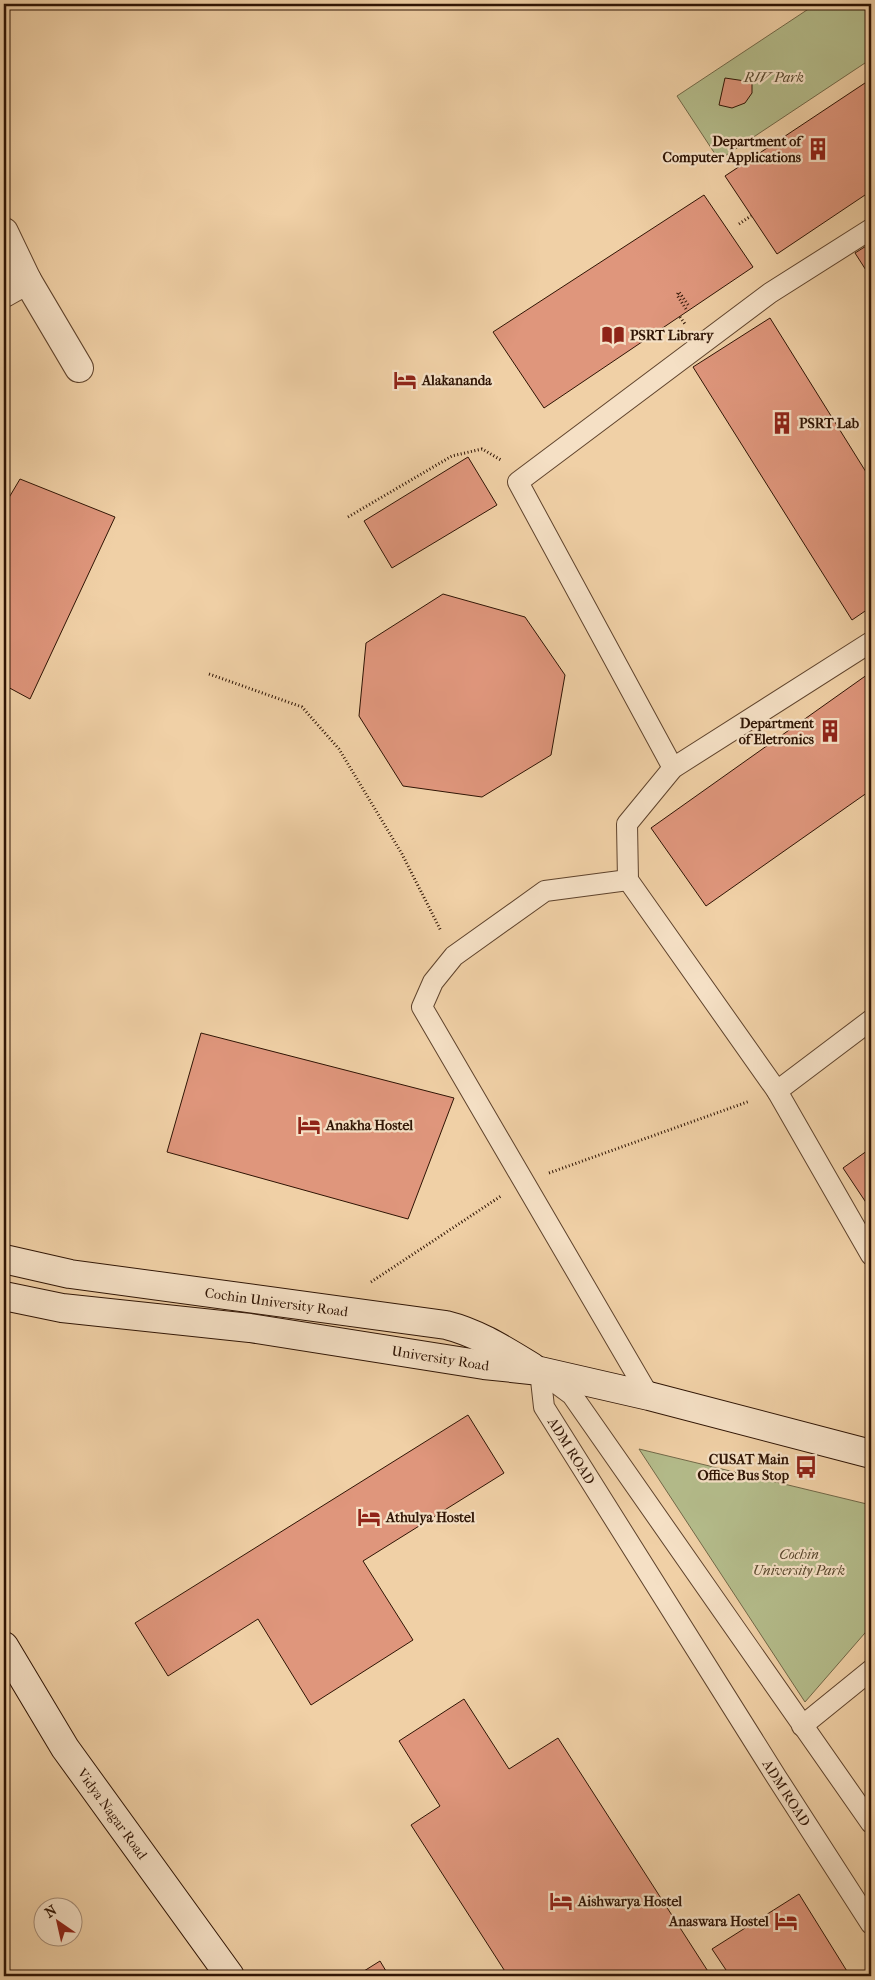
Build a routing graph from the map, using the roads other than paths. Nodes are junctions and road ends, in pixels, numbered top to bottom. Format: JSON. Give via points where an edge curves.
{"nodes":[{"id":1,"x":871,"y":229,"type":"edge"},
{"id":2,"x":4,"y":232,"type":"edge"},
{"id":3,"x":27,"y":280,"type":"junction"},
{"id":4,"x":4,"y":293,"type":"edge"},
{"id":5,"x":79,"y":368,"type":"dead end"},
{"id":6,"x":871,"y":642,"type":"edge"},
{"id":7,"x":673,"y":768,"type":"junction"},
{"id":8,"x":628,"y":880,"type":"junction"},
{"id":9,"x":871,"y":1020,"type":"edge"},
{"id":10,"x":777,"y":1091,"type":"junction"},
{"id":11,"x":871,"y":1254,"type":"edge"},
{"id":12,"x":4,"y":1259,"type":"edge"},
{"id":13,"x":4,"y":1296,"type":"edge"},
{"id":14,"x":540,"y":1371,"type":"junction"},
{"id":15,"x":649,"y":1396,"type":"junction"},
{"id":16,"x":871,"y":1454,"type":"edge"},
{"id":17,"x":4,"y":1646,"type":"edge"},
{"id":18,"x":871,"y":1670,"type":"edge"},
{"id":19,"x":802,"y":1726,"type":"junction"},
{"id":20,"x":871,"y":1823,"type":"edge"},
{"id":21,"x":871,"y":1924,"type":"edge"},
{"id":22,"x":230,"y":1976,"type":"edge"}],
"edges":[{"from":1,"to":7,"type":"lane","via":[[770,292],[518,482]]},
{"from":2,"to":3,"type":"street"},
{"from":3,"to":4,"type":"street"},
{"from":3,"to":5,"type":"street"},
{"from":6,"to":7,"type":"lane"},
{"from":7,"to":8,"type":"lane","via":[[628,824]]},
{"from":8,"to":10,"type":"lane"},
{"from":8,"to":15,"type":"lane","via":[[545,891],[454,956],[434,982],[422,1007]]},
{"from":9,"to":10,"type":"lane"},
{"from":10,"to":11,"type":"lane"},
{"from":12,"to":14,"type":"street","name":"Cochin University Road","via":[[70,1274],[446,1325],[484,1338]]},
{"from":13,"to":14,"type":"street","name":"University Road","via":[[62,1308],[250,1328]]},
{"from":14,"to":15,"type":"street","name":"University Road"},
{"from":14,"to":19,"type":"lane","via":[[572,1395]]},
{"from":14,"to":21,"type":"lane","name":"ADM ROAD","via":[[544,1407]]},
{"from":15,"to":16,"type":"street","name":"University Road"},
{"from":17,"to":22,"type":"street","name":"Vidya Nagar Road","via":[[65,1748]]},
{"from":18,"to":19,"type":"lane"},
{"from":19,"to":20,"type":"lane"}]}
